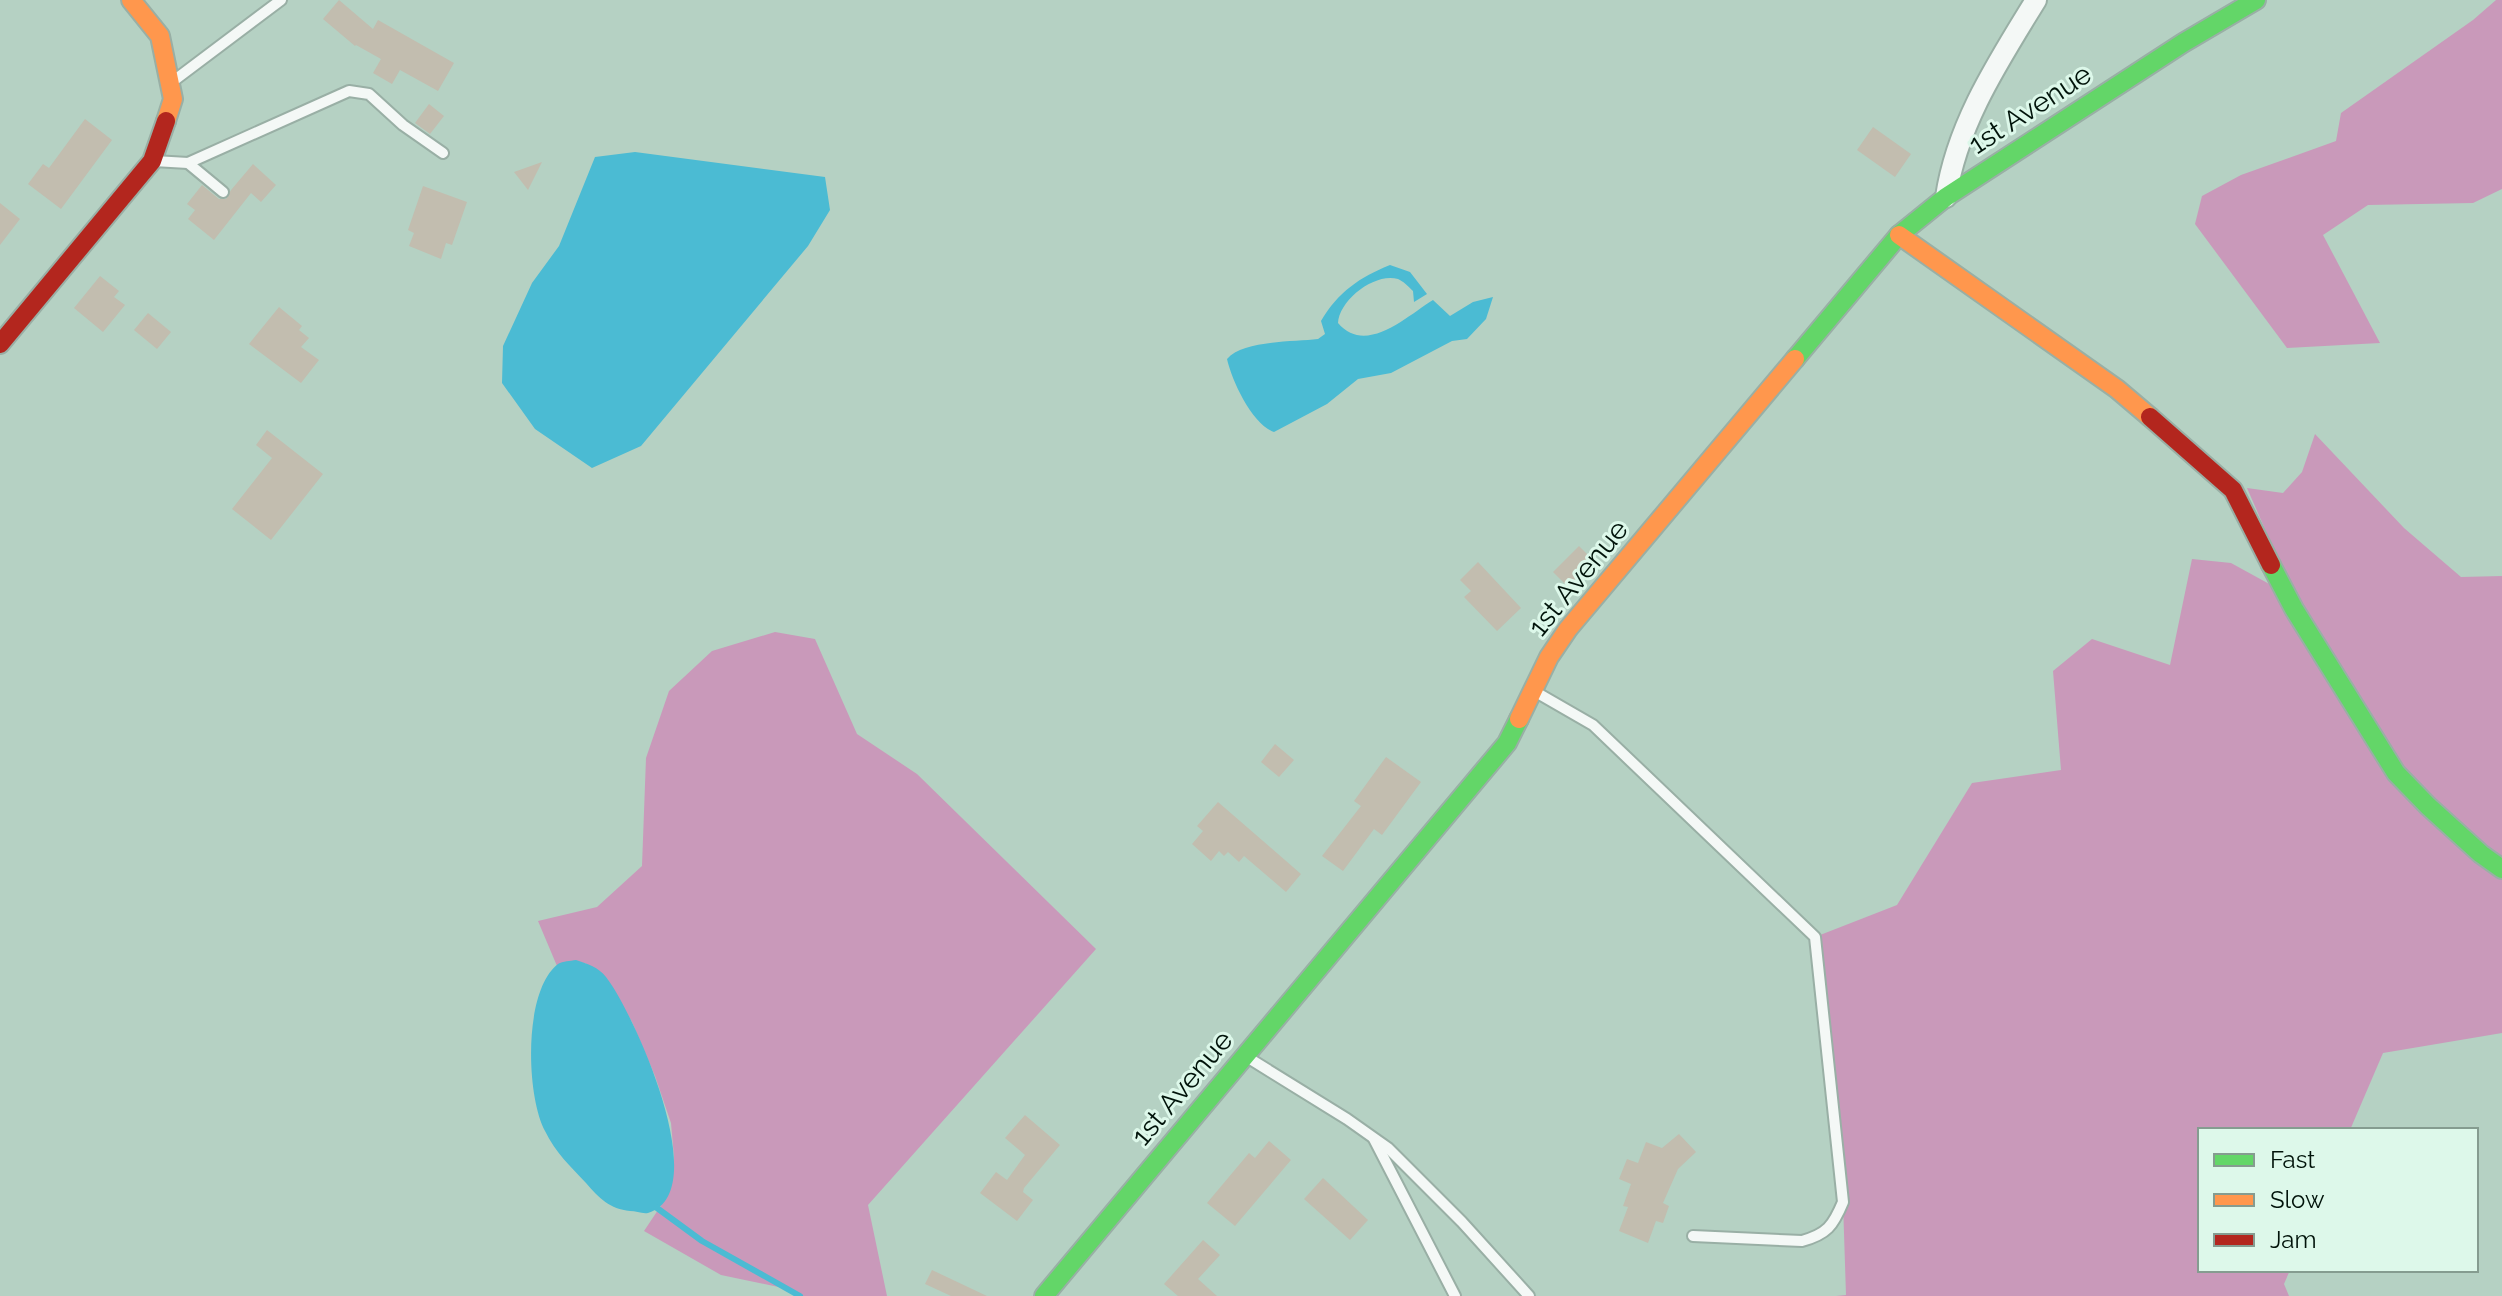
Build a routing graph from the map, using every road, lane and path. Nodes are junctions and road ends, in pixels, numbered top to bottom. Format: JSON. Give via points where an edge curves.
{"nodes":[{"id":1,"x":131,"y":0,"type":"edge"},
{"id":2,"x":281,"y":0,"type":"edge"},
{"id":3,"x":2036,"y":0,"type":"edge"},
{"id":4,"x":2256,"y":0,"type":"edge"},
{"id":5,"x":170,"y":84,"type":"junction"},
{"id":6,"x":443,"y":153,"type":"dead end"},
{"id":7,"x":152,"y":161,"type":"junction"},
{"id":8,"x":188,"y":163,"type":"junction"},
{"id":9,"x":223,"y":192,"type":"dead end"},
{"id":10,"x":1946,"y":197,"type":"junction"},
{"id":11,"x":1899,"y":235,"type":"junction"},
{"id":12,"x":0,"y":344,"type":"edge"},
{"id":13,"x":1532,"y":690,"type":"junction"},
{"id":14,"x":2502,"y":869,"type":"edge"},
{"id":15,"x":1245,"y":1056,"type":"junction"},
{"id":16,"x":1373,"y":1138,"type":"junction"},
{"id":17,"x":1693,"y":1236,"type":"dead end"},
{"id":18,"x":1044,"y":1296,"type":"edge"},
{"id":19,"x":1455,"y":1296,"type":"edge"},
{"id":20,"x":1529,"y":1296,"type":"edge"}],
"edges":[{"from":1,"to":5,"type":"street","via":[[160,36]]},
{"from":2,"to":5,"type":"lane"},
{"from":3,"to":10,"type":"street","via":[[1970,115],[1951,163]]},
{"from":4,"to":10,"type":"street","name":"1st Avenue"},
{"from":5,"to":7,"type":"street","via":[[173,99]]},
{"from":6,"to":8,"type":"lane","via":[[369,94],[349,91]]},
{"from":7,"to":8,"type":"lane"},
{"from":7,"to":12,"type":"street"},
{"from":8,"to":9,"type":"lane"},
{"from":10,"to":11,"type":"street","name":"1st Avenue"},
{"from":11,"to":13,"type":"street","name":"1st Avenue","via":[[1568,629]]},
{"from":11,"to":14,"type":"street","via":[[2117,389],[2233,490],[2294,609],[2396,773]]},
{"from":13,"to":15,"type":"street","name":"1st Avenue","via":[[1507,743]]},
{"from":13,"to":17,"type":"lane","via":[[1593,725],[1815,937],[1843,1202],[1835,1223],[1802,1241]]},
{"from":15,"to":16,"type":"lane"},
{"from":15,"to":18,"type":"street","name":"1st Avenue"},
{"from":16,"to":19,"type":"lane"},
{"from":16,"to":20,"type":"lane","via":[[1462,1222]]}]}
